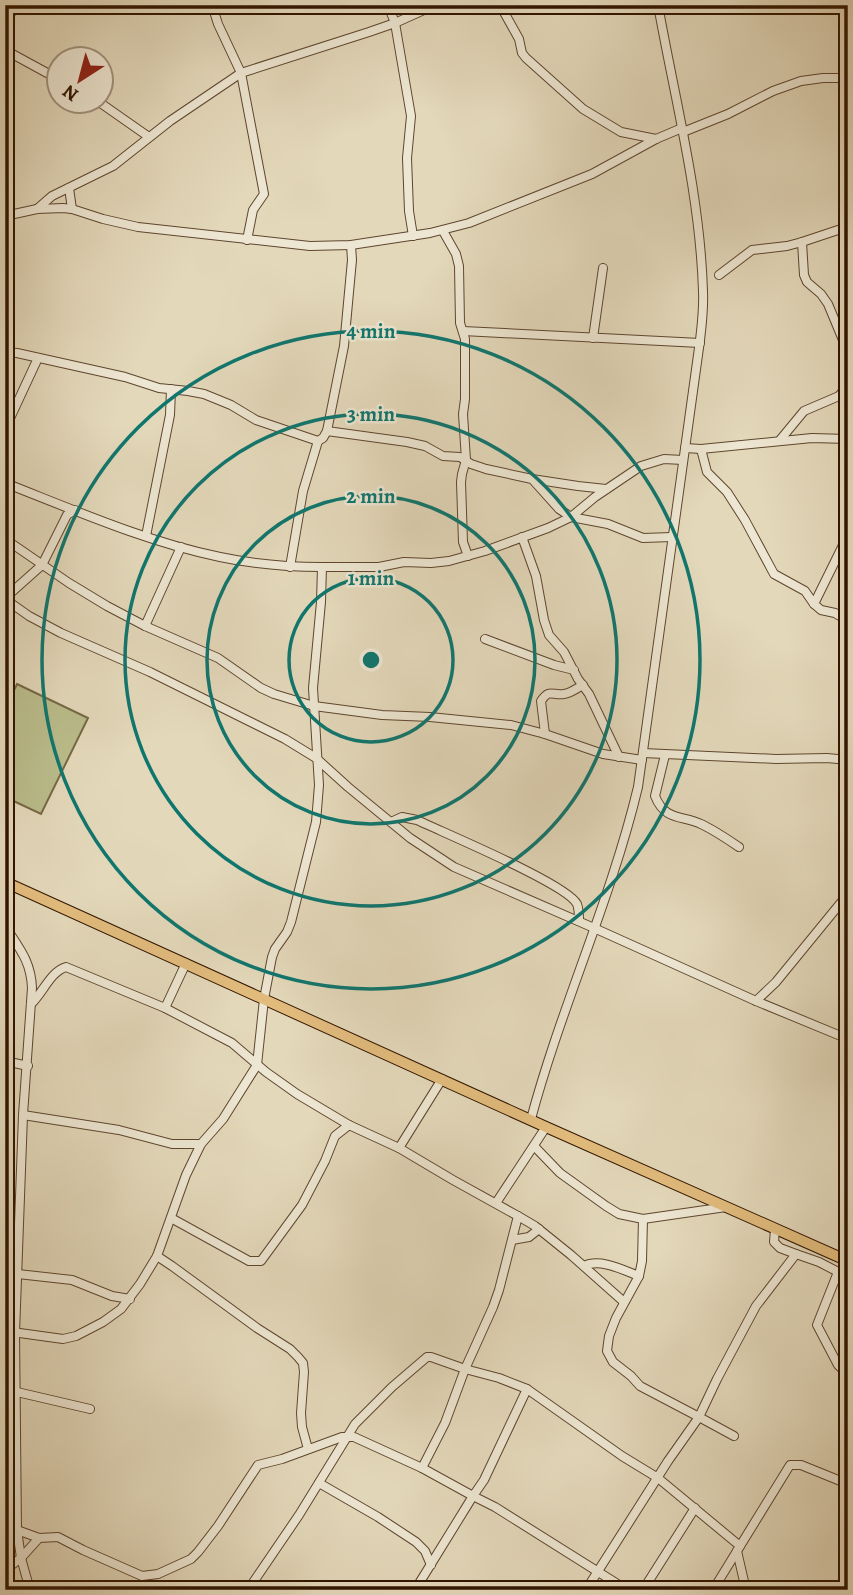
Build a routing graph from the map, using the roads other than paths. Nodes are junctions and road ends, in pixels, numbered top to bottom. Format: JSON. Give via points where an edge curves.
{"nodes":[{"id":1,"x":20,"y":5,"type":"edge"},
{"id":2,"x":212,"y":5,"type":"edge"},
{"id":3,"x":388,"y":5,"type":"edge"},
{"id":4,"x":435,"y":5,"type":"edge"},
{"id":5,"x":499,"y":5,"type":"edge"},
{"id":6,"x":658,"y":5,"type":"edge"},
{"id":7,"x":5,"y":18,"type":"edge"},
{"id":8,"x":395,"y":23,"type":"junction"},
{"id":9,"x":5,"y":50,"type":"edge"},
{"id":10,"x":46,"y":72,"type":"edge"},
{"id":11,"x":241,"y":73,"type":"junction"},
{"id":12,"x":848,"y":78,"type":"edge"},
{"id":13,"x":116,"y":114,"type":"edge"},
{"id":14,"x":682,"y":130,"type":"junction"},
{"id":15,"x":149,"y":137,"type":"junction"},
{"id":16,"x":656,"y":139,"type":"junction"},
{"id":17,"x":69,"y":188,"type":"junction"},
{"id":18,"x":37,"y":209,"type":"junction"},
{"id":19,"x":72,"y":209,"type":"junction"},
{"id":20,"x":6,"y":216,"type":"edge"},
{"id":21,"x":848,"y":225,"type":"edge"},
{"id":22,"x":443,"y":231,"type":"junction"},
{"id":23,"x":413,"y":236,"type":"junction"},
{"id":24,"x":247,"y":240,"type":"junction"},
{"id":25,"x":802,"y":242,"type":"junction"},
{"id":26,"x":351,"y":245,"type":"junction"},
{"id":27,"x":5,"y":251,"type":"edge"},
{"id":28,"x":604,"y":268,"type":"dead end"},
{"id":29,"x":719,"y":275,"type":"dead end"},
{"id":30,"x":463,"y":331,"type":"junction"},
{"id":31,"x":593,"y":338,"type":"junction"},
{"id":32,"x":700,"y":343,"type":"junction"},
{"id":33,"x":5,"y":352,"type":"edge"},
{"id":34,"x":848,"y":352,"type":"edge"},
{"id":35,"x":38,"y":358,"type":"junction"},
{"id":36,"x":848,"y":384,"type":"edge"},
{"id":37,"x":171,"y":389,"type":"junction"},
{"id":38,"x":5,"y":429,"type":"edge"},
{"id":39,"x":327,"y":431,"type":"junction"},
{"id":40,"x":848,"y":439,"type":"edge"},
{"id":41,"x":780,"y":440,"type":"junction"},
{"id":42,"x":318,"y":442,"type":"junction"},
{"id":43,"x":685,"y":448,"type":"junction"},
{"id":44,"x":701,"y":449,"type":"junction"},
{"id":45,"x":466,"y":460,"type":"junction"},
{"id":46,"x":683,"y":460,"type":"junction"},
{"id":47,"x":532,"y":479,"type":"junction"},
{"id":48,"x":5,"y":484,"type":"edge"},
{"id":49,"x":607,"y":489,"type":"junction"},
{"id":50,"x":75,"y":510,"type":"junction"},
{"id":51,"x":571,"y":517,"type":"junction"},
{"id":52,"x":848,"y":535,"type":"edge"},
{"id":53,"x":146,"y":536,"type":"junction"},
{"id":54,"x":522,"y":537,"type":"junction"},
{"id":55,"x":672,"y":537,"type":"junction"},
{"id":56,"x":5,"y":539,"type":"edge"},
{"id":57,"x":181,"y":547,"type":"junction"},
{"id":58,"x":468,"y":556,"type":"junction"},
{"id":59,"x":42,"y":565,"type":"junction"},
{"id":60,"x":290,"y":567,"type":"junction"},
{"id":61,"x":322,"y":567,"type":"junction"},
{"id":62,"x":5,"y":598,"type":"edge"},
{"id":63,"x":814,"y":604,"type":"junction"},
{"id":64,"x":848,"y":621,"type":"edge"},
{"id":65,"x":145,"y":626,"type":"junction"},
{"id":66,"x":485,"y":639,"type":"dead end"},
{"id":67,"x":574,"y":670,"type":"junction"},
{"id":68,"x":583,"y":685,"type":"junction"},
{"id":69,"x":314,"y":706,"type":"junction"},
{"id":70,"x":545,"y":734,"type":"junction"},
{"id":71,"x":665,"y":755,"type":"junction"},
{"id":72,"x":619,"y":757,"type":"junction"},
{"id":73,"x":643,"y":757,"type":"junction"},
{"id":74,"x":317,"y":758,"type":"junction"},
{"id":75,"x":848,"y":760,"type":"edge"},
{"id":76,"x":391,"y":822,"type":"junction"},
{"id":77,"x":739,"y":847,"type":"dead end"},
{"id":78,"x":5,"y":881,"type":"edge"},
{"id":79,"x":848,"y":894,"type":"edge"},
{"id":80,"x":579,"y":921,"type":"junction"},
{"id":81,"x":5,"y":926,"type":"edge"},
{"id":82,"x":594,"y":928,"type":"junction"},
{"id":83,"x":186,"y":963,"type":"junction"},
{"id":84,"x":264,"y":999,"type":"junction"},
{"id":85,"x":755,"y":1001,"type":"junction"},
{"id":86,"x":31,"y":1003,"type":"junction"},
{"id":87,"x":165,"y":1008,"type":"junction"},
{"id":88,"x":848,"y":1039,"type":"edge"},
{"id":89,"x":5,"y":1061,"type":"edge"},
{"id":90,"x":257,"y":1065,"type":"junction"},
{"id":91,"x":28,"y":1066,"type":"junction"},
{"id":92,"x":442,"y":1079,"type":"junction"},
{"id":93,"x":23,"y":1115,"type":"junction"},
{"id":94,"x":531,"y":1119,"type":"junction"},
{"id":95,"x":349,"y":1125,"type":"junction"},
{"id":96,"x":546,"y":1127,"type":"junction"},
{"id":97,"x":201,"y":1144,"type":"junction"},
{"id":98,"x":534,"y":1146,"type":"junction"},
{"id":99,"x":398,"y":1148,"type":"junction"},
{"id":100,"x":496,"y":1203,"type":"junction"},
{"id":101,"x":727,"y":1207,"type":"junction"},
{"id":102,"x":518,"y":1216,"type":"junction"},
{"id":103,"x":171,"y":1218,"type":"junction"},
{"id":104,"x":643,"y":1219,"type":"junction"},
{"id":105,"x":539,"y":1229,"type":"junction"},
{"id":106,"x":775,"y":1229,"type":"junction"},
{"id":107,"x":512,"y":1240,"type":"junction"},
{"id":108,"x":796,"y":1254,"type":"junction"},
{"id":109,"x":157,"y":1256,"type":"junction"},
{"id":110,"x":848,"y":1261,"type":"edge"},
{"id":111,"x":584,"y":1266,"type":"junction"},
{"id":112,"x":838,"y":1272,"type":"junction"},
{"id":113,"x":18,"y":1274,"type":"junction"},
{"id":114,"x":639,"y":1276,"type":"junction"},
{"id":115,"x":848,"y":1277,"type":"edge"},
{"id":116,"x":130,"y":1299,"type":"junction"},
{"id":117,"x":624,"y":1302,"type":"junction"},
{"id":118,"x":5,"y":1331,"type":"edge"},
{"id":119,"x":15,"y":1333,"type":"junction"},
{"id":120,"x":465,"y":1369,"type":"junction"},
{"id":121,"x":848,"y":1376,"type":"edge"},
{"id":122,"x":527,"y":1389,"type":"junction"},
{"id":123,"x":17,"y":1392,"type":"junction"},
{"id":124,"x":90,"y":1409,"type":"dead end"},
{"id":125,"x":699,"y":1417,"type":"junction"},
{"id":126,"x":348,"y":1436,"type":"junction"},
{"id":127,"x":734,"y":1436,"type":"dead end"},
{"id":128,"x":308,"y":1449,"type":"junction"},
{"id":129,"x":422,"y":1468,"type":"junction"},
{"id":130,"x":658,"y":1478,"type":"junction"},
{"id":131,"x":319,"y":1483,"type":"junction"},
{"id":132,"x":848,"y":1484,"type":"edge"},
{"id":133,"x":473,"y":1496,"type":"junction"},
{"id":134,"x":695,"y":1508,"type":"junction"},
{"id":135,"x":18,"y":1530,"type":"junction"},
{"id":136,"x":39,"y":1538,"type":"junction"},
{"id":137,"x":738,"y":1549,"type":"junction"},
{"id":138,"x":20,"y":1558,"type":"junction"},
{"id":139,"x":431,"y":1565,"type":"junction"},
{"id":140,"x":5,"y":1570,"type":"edge"},
{"id":141,"x":599,"y":1572,"type":"junction"},
{"id":142,"x":30,"y":1590,"type":"edge"},
{"id":143,"x":248,"y":1590,"type":"edge"},
{"id":144,"x":415,"y":1590,"type":"edge"},
{"id":145,"x":586,"y":1590,"type":"edge"},
{"id":146,"x":627,"y":1590,"type":"edge"},
{"id":147,"x":643,"y":1590,"type":"edge"},
{"id":148,"x":713,"y":1590,"type":"edge"},
{"id":149,"x":746,"y":1590,"type":"edge"}],
"edges":[{"from":1,"to":7,"type":"street"},
{"from":2,"to":11,"type":"street"},
{"from":3,"to":8,"type":"street"},
{"from":4,"to":8,"type":"street"},
{"from":5,"to":16,"type":"street","via":[[522,53],[580,107],[621,132]]},
{"from":6,"to":14,"type":"street"},
{"from":8,"to":11,"type":"street"},
{"from":8,"to":23,"type":"street","via":[[411,116],[407,171]]},
{"from":9,"to":10,"type":"street"},
{"from":11,"to":15,"type":"street"},
{"from":11,"to":24,"type":"street","via":[[264,194],[253,210]]},
{"from":12,"to":14,"type":"street","via":[[801,81]]},
{"from":13,"to":15,"type":"street"},
{"from":14,"to":16,"type":"street"},
{"from":14,"to":32,"type":"street","via":[[701,247]]},
{"from":15,"to":17,"type":"street","via":[[113,166]]},
{"from":16,"to":22,"type":"street","via":[[592,174]]},
{"from":17,"to":18,"type":"street"},
{"from":17,"to":19,"type":"street"},
{"from":18,"to":19,"type":"street"},
{"from":18,"to":20,"type":"street"},
{"from":19,"to":24,"type":"street","via":[[121,225]]},
{"from":20,"to":27,"type":"street"},
{"from":21,"to":25,"type":"street"},
{"from":22,"to":23,"type":"street"},
{"from":22,"to":30,"type":"street","via":[[459,266]]},
{"from":23,"to":26,"type":"street"},
{"from":24,"to":26,"type":"street"},
{"from":25,"to":29,"type":"street","via":[[752,250]]},
{"from":25,"to":34,"type":"street","via":[[804,275],[828,304]]},
{"from":26,"to":39,"type":"street","via":[[344,346]]},
{"from":28,"to":31,"type":"street"},
{"from":30,"to":31,"type":"street"},
{"from":30,"to":45,"type":"street"},
{"from":31,"to":32,"type":"street"},
{"from":32,"to":43,"type":"street"},
{"from":33,"to":35,"type":"street"},
{"from":35,"to":37,"type":"street"},
{"from":35,"to":38,"type":"street"},
{"from":36,"to":41,"type":"street","via":[[839,396],[804,411]]},
{"from":37,"to":42,"type":"street","via":[[216,398],[249,417]]},
{"from":37,"to":53,"type":"street"},
{"from":39,"to":42,"type":"street"},
{"from":39,"to":45,"type":"street","via":[[407,442]]},
{"from":40,"to":41,"type":"street"},
{"from":41,"to":44,"type":"street"},
{"from":42,"to":60,"type":"street","via":[[303,491]]},
{"from":43,"to":44,"type":"street"},
{"from":43,"to":46,"type":"street"},
{"from":44,"to":63,"type":"street","via":[[707,472],[727,492],[774,574],[805,591]]},
{"from":45,"to":47,"type":"street"},
{"from":45,"to":58,"type":"street","via":[[461,482],[463,542]]},
{"from":46,"to":49,"type":"street","via":[[652,461]]},
{"from":46,"to":55,"type":"street"},
{"from":47,"to":49,"type":"street"},
{"from":47,"to":51,"type":"street"},
{"from":48,"to":50,"type":"street"},
{"from":49,"to":51,"type":"street"},
{"from":50,"to":53,"type":"street"},
{"from":50,"to":59,"type":"street","via":[[67,515]]},
{"from":51,"to":54,"type":"street"},
{"from":51,"to":55,"type":"street","via":[[608,524],[643,538]]},
{"from":52,"to":63,"type":"street"},
{"from":53,"to":57,"type":"street"},
{"from":54,"to":58,"type":"street"},
{"from":54,"to":67,"type":"street","via":[[536,576],[544,620]]},
{"from":55,"to":73,"type":"street"},
{"from":56,"to":59,"type":"street"},
{"from":57,"to":60,"type":"street"},
{"from":57,"to":65,"type":"street"},
{"from":58,"to":61,"type":"street","via":[[379,567]]},
{"from":59,"to":62,"type":"street"},
{"from":59,"to":65,"type":"street"},
{"from":60,"to":61,"type":"street"},
{"from":61,"to":69,"type":"street"},
{"from":62,"to":74,"type":"street","via":[[45,625],[186,690]]},
{"from":63,"to":64,"type":"street"},
{"from":65,"to":69,"type":"street","via":[[218,657],[261,688]]},
{"from":66,"to":67,"type":"street"},
{"from":67,"to":68,"type":"street"},
{"from":68,"to":70,"type":"street","via":[[542,699]]},
{"from":68,"to":72,"type":"street"},
{"from":69,"to":70,"type":"street","via":[[511,725]]},
{"from":69,"to":74,"type":"street"},
{"from":70,"to":72,"type":"street"},
{"from":71,"to":73,"type":"street"},
{"from":71,"to":75,"type":"street"},
{"from":71,"to":77,"type":"street","via":[[655,796],[663,810],[702,824]]},
{"from":72,"to":73,"type":"street"},
{"from":73,"to":82,"type":"street","via":[[625,835]]},
{"from":74,"to":76,"type":"street"},
{"from":74,"to":84,"type":"street","via":[[316,822],[291,922],[273,953]]},
{"from":76,"to":80,"type":"street","via":[[454,867]]},
{"from":76,"to":80,"type":"street","via":[[402,817],[417,820],[521,867],[571,897]]},
{"from":78,"to":83,"type":"main road"},
{"from":79,"to":85,"type":"street"},
{"from":80,"to":82,"type":"street"},
{"from":81,"to":86,"type":"street","via":[[26,957]]},
{"from":82,"to":85,"type":"street"},
{"from":82,"to":94,"type":"street"},
{"from":83,"to":84,"type":"main road"},
{"from":83,"to":87,"type":"street"},
{"from":84,"to":90,"type":"street"},
{"from":84,"to":92,"type":"main road"},
{"from":85,"to":88,"type":"street"},
{"from":86,"to":87,"type":"street","via":[[55,973],[66,967]]},
{"from":86,"to":91,"type":"street"},
{"from":87,"to":90,"type":"street","via":[[232,1043]]},
{"from":89,"to":91,"type":"street"},
{"from":90,"to":95,"type":"street"},
{"from":90,"to":97,"type":"street"},
{"from":91,"to":93,"type":"street"},
{"from":92,"to":94,"type":"main road"},
{"from":92,"to":99,"type":"street"},
{"from":93,"to":97,"type":"street","via":[[104,1127],[172,1144]]},
{"from":93,"to":113,"type":"street"},
{"from":94,"to":96,"type":"main road"},
{"from":95,"to":99,"type":"street"},
{"from":95,"to":103,"type":"street","via":[[335,1136],[302,1205],[261,1261],[249,1261]]},
{"from":96,"to":98,"type":"street"},
{"from":96,"to":101,"type":"main road"},
{"from":97,"to":103,"type":"street"},
{"from":98,"to":100,"type":"street"},
{"from":98,"to":104,"type":"street","via":[[560,1173],[606,1206]]},
{"from":99,"to":100,"type":"street"},
{"from":100,"to":102,"type":"street"},
{"from":101,"to":104,"type":"street"},
{"from":101,"to":106,"type":"main road"},
{"from":102,"to":105,"type":"street"},
{"from":102,"to":107,"type":"street"},
{"from":103,"to":109,"type":"street"},
{"from":104,"to":114,"type":"street"},
{"from":105,"to":107,"type":"street","via":[[529,1237]]},
{"from":105,"to":111,"type":"street"},
{"from":106,"to":108,"type":"street","via":[[776,1245]]},
{"from":106,"to":110,"type":"main road"},
{"from":107,"to":120,"type":"street","via":[[496,1298]]},
{"from":108,"to":112,"type":"street"},
{"from":108,"to":125,"type":"street","via":[[756,1306]]},
{"from":109,"to":116,"type":"street"},
{"from":109,"to":128,"type":"street","via":[[290,1349],[303,1363],[301,1413]]},
{"from":111,"to":114,"type":"street","via":[[604,1264]]},
{"from":111,"to":117,"type":"street"},
{"from":112,"to":115,"type":"street"},
{"from":112,"to":121,"type":"street","via":[[817,1325]]},
{"from":113,"to":116,"type":"street","via":[[72,1280]]},
{"from":113,"to":119,"type":"street"},
{"from":114,"to":117,"type":"street"},
{"from":116,"to":119,"type":"street","via":[[112,1317],[76,1336],[64,1339]]},
{"from":117,"to":125,"type":"street","via":[[609,1336],[611,1359],[645,1389]]},
{"from":118,"to":119,"type":"street"},
{"from":119,"to":123,"type":"street"},
{"from":120,"to":122,"type":"street"},
{"from":120,"to":126,"type":"street","via":[[427,1357],[360,1418]]},
{"from":120,"to":129,"type":"street"},
{"from":122,"to":130,"type":"street"},
{"from":122,"to":133,"type":"street"},
{"from":123,"to":124,"type":"street"},
{"from":123,"to":135,"type":"street"},
{"from":125,"to":127,"type":"street"},
{"from":125,"to":130,"type":"street"},
{"from":126,"to":128,"type":"street"},
{"from":126,"to":129,"type":"street"},
{"from":126,"to":131,"type":"street"},
{"from":128,"to":136,"type":"street","via":[[258,1465],[198,1552],[158,1574],[142,1576],[58,1538]]},
{"from":129,"to":133,"type":"street"},
{"from":130,"to":134,"type":"street"},
{"from":130,"to":141,"type":"street"},
{"from":131,"to":139,"type":"street","via":[[416,1542]]},
{"from":131,"to":143,"type":"street"},
{"from":132,"to":137,"type":"street","via":[[790,1465]]},
{"from":133,"to":139,"type":"street"},
{"from":133,"to":141,"type":"street"},
{"from":134,"to":137,"type":"street"},
{"from":134,"to":147,"type":"street"},
{"from":135,"to":136,"type":"street"},
{"from":135,"to":138,"type":"street"},
{"from":136,"to":138,"type":"street"},
{"from":137,"to":148,"type":"street"},
{"from":137,"to":149,"type":"street"},
{"from":138,"to":140,"type":"street"},
{"from":138,"to":142,"type":"street"},
{"from":139,"to":144,"type":"street"},
{"from":141,"to":145,"type":"street"},
{"from":141,"to":146,"type":"street"}]}
